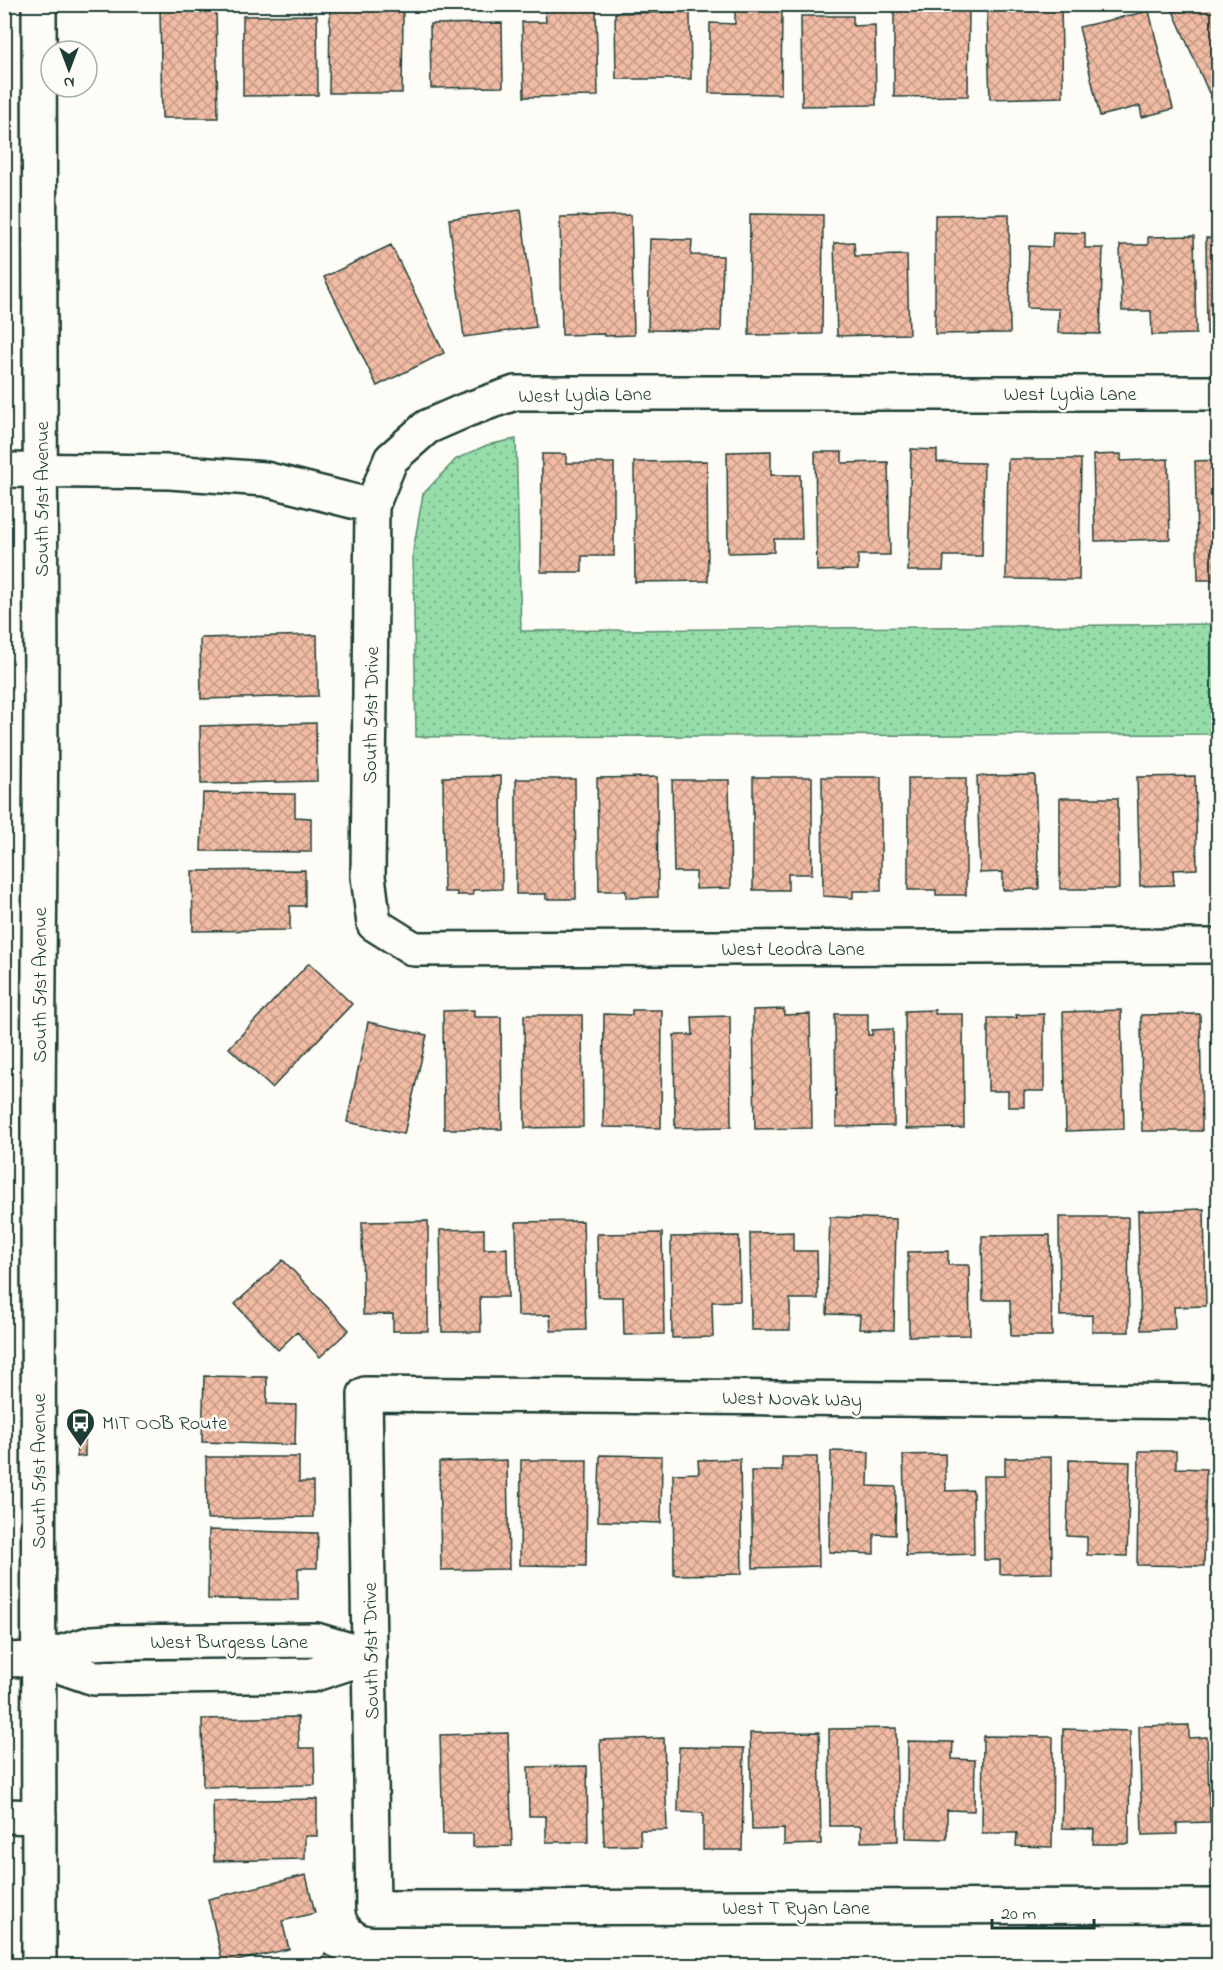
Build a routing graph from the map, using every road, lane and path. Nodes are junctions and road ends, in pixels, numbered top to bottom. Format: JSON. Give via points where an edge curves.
{"nodes":[{"id":1,"x":39,"y":4,"type":"edge"},
{"id":2,"x":1218,"y":393,"type":"edge"},
{"id":3,"x":4,"y":470,"type":"edge"},
{"id":4,"x":40,"y":470,"type":"junction"},
{"id":5,"x":372,"y":506,"type":"junction"},
{"id":6,"x":374,"y":924,"type":"joint"},
{"id":7,"x":1218,"y":946,"type":"edge"},
{"id":8,"x":365,"y":1394,"type":"joint"},
{"id":9,"x":1218,"y":1402,"type":"edge"},
{"id":10,"x":370,"y":1656,"type":"junction"},
{"id":11,"x":39,"y":1659,"type":"junction"},
{"id":12,"x":4,"y":1660,"type":"edge"},
{"id":13,"x":4,"y":1816,"type":"edge"},
{"id":14,"x":39,"y":1817,"type":"junction"},
{"id":15,"x":1218,"y":1906,"type":"edge"},
{"id":16,"x":373,"y":1908,"type":"joint"},
{"id":17,"x":39,"y":1965,"type":"edge"}],
"edges":[{"from":1,"to":4,"type":"street","name":"South 51st Avenue"},
{"from":2,"to":5,"type":"street","name":"West Lydia Lane","via":[[515,393],[427,427],[391,459]]},
{"from":3,"to":4,"type":"street"},
{"from":4,"to":5,"type":"street","via":[[170,472],[265,479]]},
{"from":4,"to":11,"type":"street","name":"South 51st Avenue"},
{"from":5,"to":6,"type":"street","name":"South 51st Drive","via":[[368,876]]},
{"from":6,"to":7,"type":"street","name":"West Leodra Lane","via":[[414,950]]},
{"from":8,"to":9,"type":"street","name":"West Novak Way"},
{"from":8,"to":10,"type":"street","name":"South 51st Drive"},
{"from":10,"to":11,"type":"street","name":"West Burgess Lane","via":[[316,1640],[92,1643]]},
{"from":10,"to":16,"type":"street","name":"South 51st Drive"},
{"from":11,"to":12,"type":"street","name":"West Burgess Lane"},
{"from":11,"to":14,"type":"street","name":"South 51st Avenue"},
{"from":13,"to":14,"type":"street"},
{"from":14,"to":17,"type":"street","name":"South 51st Avenue"},
{"from":15,"to":16,"type":"street","name":"West T Ryan Lane"}]}
